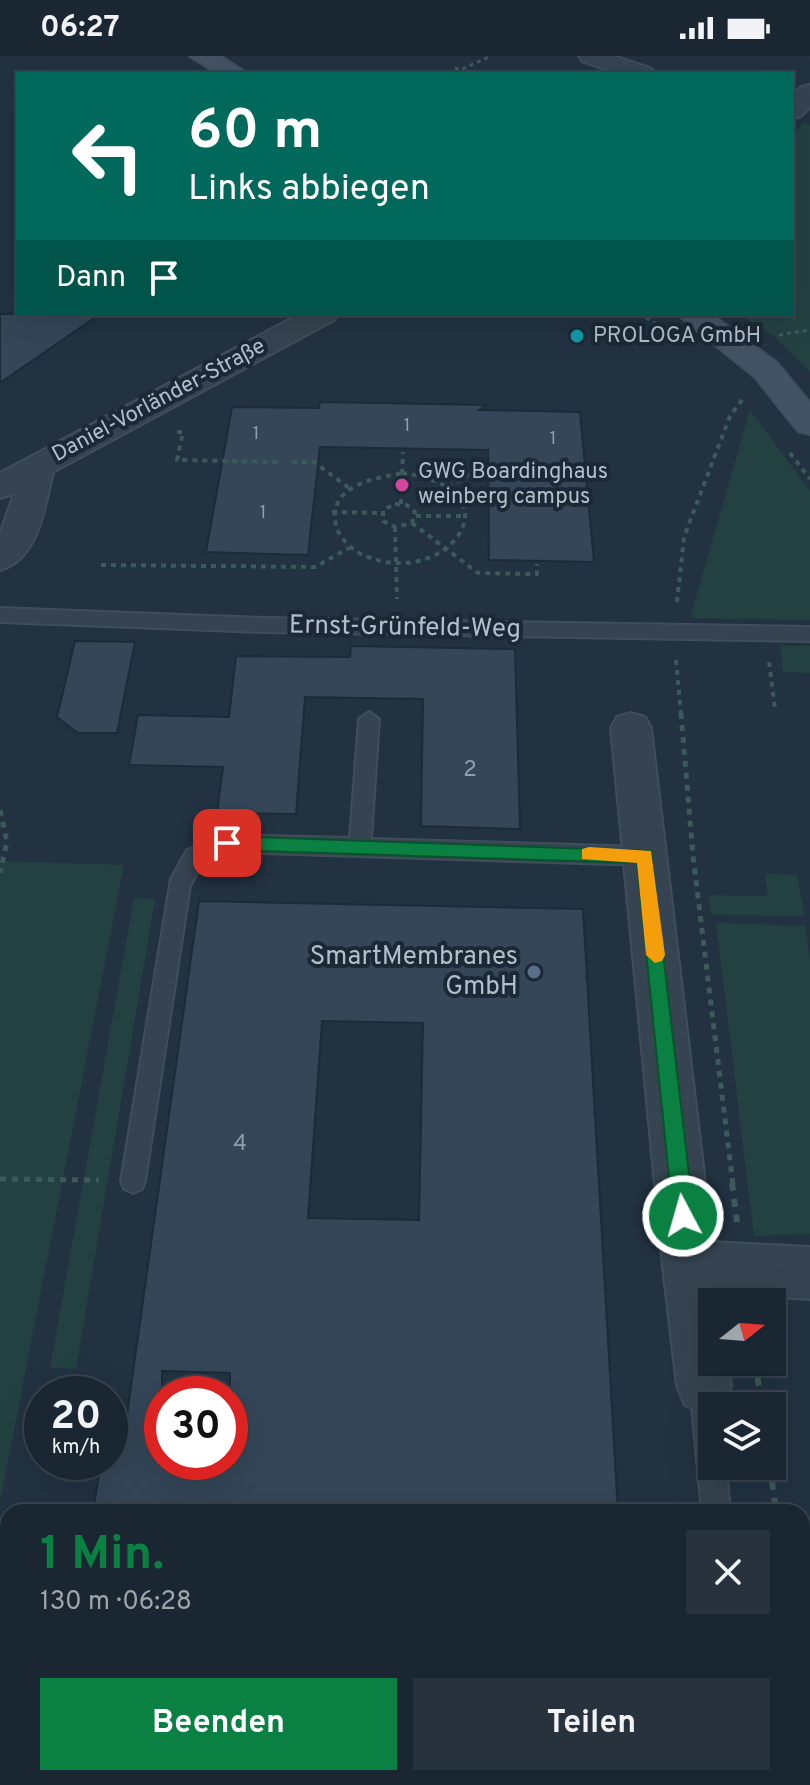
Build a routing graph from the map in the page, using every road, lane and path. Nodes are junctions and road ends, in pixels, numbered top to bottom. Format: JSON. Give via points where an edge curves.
{"nodes":[{"id":1,"x":202,"y":56,"type":"edge"},
{"id":2,"x":491,"y":56,"type":"edge"},
{"id":3,"x":591,"y":56,"type":"edge"},
{"id":4,"x":455,"y":68,"type":"dead end"},
{"id":5,"x":232,"y":72,"type":"edge"},
{"id":6,"x":637,"y":72,"type":"edge"},
{"id":7,"x":810,"y":92,"type":"edge"},
{"id":8,"x":794,"y":109,"type":"edge"},
{"id":9,"x":319,"y":316,"type":"edge"},
{"id":10,"x":695,"y":316,"type":"edge"},
{"id":11,"x":810,"y":330,"type":"edge"},
{"id":12,"x":774,"y":336,"type":"dead end"},
{"id":13,"x":780,"y":385,"type":"junction"},
{"id":14,"x":810,"y":424,"type":"edge"},
{"id":15,"x":167,"y":432,"type":"dead end"},
{"id":16,"x":403,"y":452,"type":"dead end"},
{"id":17,"x":282,"y":462,"type":"dead end"},
{"id":18,"x":292,"y":462,"type":"dead end"},
{"id":19,"x":38,"y":466,"type":"junction"},
{"id":20,"x":515,"y":467,"type":"dead end"},
{"id":21,"x":402,"y":473,"type":"junction"},
{"id":22,"x":0,"y":487,"type":"edge"},
{"id":23,"x":448,"y":487,"type":"junction"},
{"id":24,"x":349,"y":488,"type":"junction"},
{"id":25,"x":401,"y":504,"type":"junction"},
{"id":26,"x":332,"y":512,"type":"junction"},
{"id":27,"x":381,"y":513,"type":"junction"},
{"id":28,"x":416,"y":516,"type":"junction"},
{"id":29,"x":467,"y":516,"type":"junction"},
{"id":30,"x":412,"y":523,"type":"junction"},
{"id":31,"x":395,"y":527,"type":"junction"},
{"id":32,"x":349,"y":548,"type":"junction"},
{"id":33,"x":446,"y":550,"type":"junction"},
{"id":34,"x":0,"y":558,"type":"edge"},
{"id":35,"x":397,"y":563,"type":"junction"},
{"id":36,"x":537,"y":564,"type":"dead end"},
{"id":37,"x":101,"y":565,"type":"dead end"},
{"id":38,"x":0,"y":615,"type":"edge"},
{"id":39,"x":674,"y":633,"type":"junction"},
{"id":40,"x":765,"y":634,"type":"junction"},
{"id":41,"x":810,"y":634,"type":"edge"},
{"id":42,"x":775,"y":709,"type":"dead end"},
{"id":43,"x":369,"y":719,"type":"dead end"},
{"id":44,"x":631,"y":728,"type":"dead end"},
{"id":45,"x":0,"y":810,"type":"edge"},
{"id":46,"x":4,"y":842,"type":"edge"},
{"id":47,"x":360,"y":846,"type":"junction"},
{"id":48,"x":645,"y":856,"type":"junction"},
{"id":49,"x":0,"y":873,"type":"edge"},
{"id":50,"x":0,"y":1179,"type":"edge"},
{"id":51,"x":133,"y":1181,"type":"joint"},
{"id":52,"x":689,"y":1267,"type":"junction"},
{"id":53,"x":743,"y":1271,"type":"junction"},
{"id":54,"x":810,"y":1273,"type":"edge"},
{"id":55,"x":704,"y":1386,"type":"joint"},
{"id":56,"x":772,"y":1480,"type":"edge"},
{"id":57,"x":715,"y":1504,"type":"edge"},
{"id":58,"x":775,"y":1504,"type":"edge"}],
"edges":[{"from":1,"to":5,"type":"street"},
{"from":2,"to":4,"type":"path"},
{"from":3,"to":6,"type":"street"},
{"from":7,"to":8,"type":"street"},
{"from":9,"to":19,"type":"street","name":"Daniel-Vorländer-Straße"},
{"from":10,"to":13,"type":"street"},
{"from":11,"to":12,"type":"path"},
{"from":13,"to":14,"type":"street"},
{"from":13,"to":39,"type":"path","via":[[746,394],[730,416],[684,537]]},
{"from":15,"to":17,"type":"path","via":[[183,432],[177,460]]},
{"from":16,"to":21,"type":"path"},
{"from":18,"to":24,"type":"path","via":[[314,462]]},
{"from":19,"to":22,"type":"street","name":"Daniel-Vorländer-Straße"},
{"from":19,"to":34,"type":"street","name":"Daniel-Vorländer-Straße","via":[[21,532]]},
{"from":20,"to":23,"type":"path","via":[[484,465]]},
{"from":21,"to":23,"type":"path"},
{"from":21,"to":24,"type":"path","via":[[373,477]]},
{"from":21,"to":25,"type":"path"},
{"from":23,"to":29,"type":"path"},
{"from":24,"to":26,"type":"path"},
{"from":25,"to":27,"type":"path"},
{"from":25,"to":28,"type":"path"},
{"from":26,"to":27,"type":"path"},
{"from":26,"to":32,"type":"path","via":[[338,537]]},
{"from":27,"to":31,"type":"path","via":[[383,521]]},
{"from":28,"to":29,"type":"path"},
{"from":28,"to":30,"type":"path"},
{"from":29,"to":33,"type":"path","via":[[458,540]]},
{"from":30,"to":31,"type":"path"},
{"from":30,"to":33,"type":"path"},
{"from":31,"to":35,"type":"path"},
{"from":32,"to":35,"type":"path"},
{"from":32,"to":37,"type":"path","via":[[315,567]]},
{"from":33,"to":35,"type":"path","via":[[424,560]]},
{"from":33,"to":36,"type":"path","via":[[478,573],[537,574]]},
{"from":38,"to":39,"type":"lane","name":"Ernst-Grünfeld-Weg"},
{"from":39,"to":40,"type":"lane","name":"Ernst-Grünfeld-Weg"},
{"from":39,"to":53,"type":"path","via":[[693,856]]},
{"from":40,"to":41,"type":"lane","name":"Ernst-Grünfeld-Weg"},
{"from":40,"to":42,"type":"path"},
{"from":43,"to":47,"type":"lane"},
{"from":44,"to":48,"type":"street"},
{"from":45,"to":46,"type":"path"},
{"from":46,"to":49,"type":"path"},
{"from":47,"to":48,"type":"lane"},
{"from":47,"to":51,"type":"lane","via":[[227,843],[195,856],[179,885]]},
{"from":48,"to":52,"type":"street"},
{"from":50,"to":51,"type":"path"},
{"from":52,"to":53,"type":"street"},
{"from":52,"to":55,"type":"street"},
{"from":53,"to":54,"type":"street"},
{"from":55,"to":57,"type":"lane"},
{"from":56,"to":58,"type":"path"}]}
